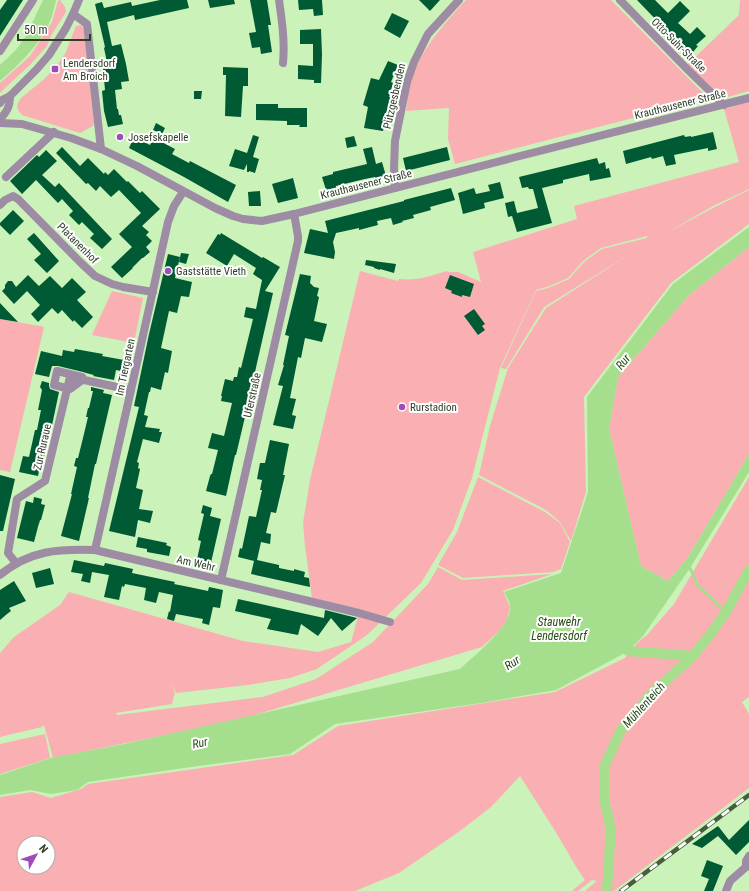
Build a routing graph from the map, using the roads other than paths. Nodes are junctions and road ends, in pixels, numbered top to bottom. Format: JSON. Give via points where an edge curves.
{"nodes":[{"id":1,"x":33,"y":0,"type":"edge"},
{"id":2,"x":79,"y":0,"type":"edge"},
{"id":3,"x":279,"y":0,"type":"edge"},
{"id":4,"x":458,"y":0,"type":"edge"},
{"id":5,"x":620,"y":0,"type":"edge"},
{"id":6,"x":73,"y":14,"type":"junction"},
{"id":7,"x":0,"y":51,"type":"edge"},
{"id":8,"x":283,"y":63,"type":"dead end"},
{"id":9,"x":10,"y":96,"type":"junction"},
{"id":10,"x":749,"y":98,"type":"edge"},
{"id":11,"x":0,"y":103,"type":"edge"},
{"id":12,"x":724,"y":105,"type":"junction"},
{"id":13,"x":0,"y":120,"type":"edge"},
{"id":14,"x":0,"y":124,"type":"edge"},
{"id":15,"x":54,"y":132,"type":"junction"},
{"id":16,"x":101,"y":149,"type":"junction"},
{"id":17,"x":6,"y":178,"type":"dead end"},
{"id":18,"x":396,"y":188,"type":"junction"},
{"id":19,"x":183,"y":192,"type":"junction"},
{"id":20,"x":0,"y":205,"type":"edge"},
{"id":21,"x":294,"y":214,"type":"junction"},
{"id":22,"x":153,"y":292,"type":"junction"},
{"id":23,"x":81,"y":380,"type":"junction"},
{"id":24,"x":67,"y":388,"type":"junction"},
{"id":25,"x":131,"y":390,"type":"junction"},
{"id":26,"x":94,"y":550,"type":"junction"},
{"id":27,"x":16,"y":563,"type":"junction"},
{"id":28,"x":0,"y":575,"type":"edge"},
{"id":29,"x":221,"y":580,"type":"junction"},
{"id":30,"x":390,"y":622,"type":"dead end"},
{"id":31,"x":749,"y":856,"type":"edge"},
{"id":32,"x":747,"y":870,"type":"edge"},
{"id":33,"x":726,"y":891,"type":"edge"}],
"edges":[{"from":1,"to":7,"type":"street"},
{"from":2,"to":6,"type":"street"},
{"from":3,"to":8,"type":"street"},
{"from":4,"to":18,"type":"street","name":"Pützgesbenden","via":[[428,34],[407,82],[395,141]]},
{"from":5,"to":12,"type":"street","name":"Otto-Suhr-Straße"},
{"from":6,"to":9,"type":"street","via":[[49,55]]},
{"from":6,"to":16,"type":"street","via":[[87,24]]},
{"from":9,"to":11,"type":"street"},
{"from":9,"to":13,"type":"street","via":[[10,105]]},
{"from":10,"to":12,"type":"street","name":"Krauthausener Straße"},
{"from":12,"to":18,"type":"street","name":"Krauthausener Straße"},
{"from":14,"to":15,"type":"street","name":"Krauthausener Straße","via":[[22,124]]},
{"from":15,"to":16,"type":"street","name":"Krauthausener Straße"},
{"from":15,"to":17,"type":"street"},
{"from":16,"to":19,"type":"street","name":"Krauthausener Straße"},
{"from":18,"to":21,"type":"street","name":"Krauthausener Straße"},
{"from":19,"to":21,"type":"street","name":"Krauthausener Straße","via":[[243,220],[262,221]]},
{"from":19,"to":22,"type":"street","name":"Im Tiergarten","via":[[168,222]]},
{"from":20,"to":22,"type":"street","name":"Platanenhof","via":[[13,196],[18,199],[95,276],[112,284]]},
{"from":21,"to":29,"type":"street","name":"Uferstraße","via":[[298,241]]},
{"from":22,"to":25,"type":"street","name":"Im Tiergarten"},
{"from":23,"to":24,"type":"street","via":[[70,377]]},
{"from":23,"to":24,"type":"street","via":[[82,377],[57,371],[54,385]]},
{"from":23,"to":25,"type":"street"},
{"from":24,"to":27,"type":"street","name":"Zur Ruraue","via":[[45,481],[17,499],[8,553]]},
{"from":25,"to":26,"type":"street","name":"Im Tiergarten"},
{"from":26,"to":27,"type":"street","name":"Am Wehr","via":[[58,550]]},
{"from":26,"to":29,"type":"street","name":"Am Wehr"},
{"from":27,"to":28,"type":"street","name":"Am Wehr"},
{"from":29,"to":30,"type":"street","name":"Am Wehr"},
{"from":31,"to":32,"type":"street","via":[[746,861]]},
{"from":32,"to":33,"type":"street","via":[[730,881]]}]}
